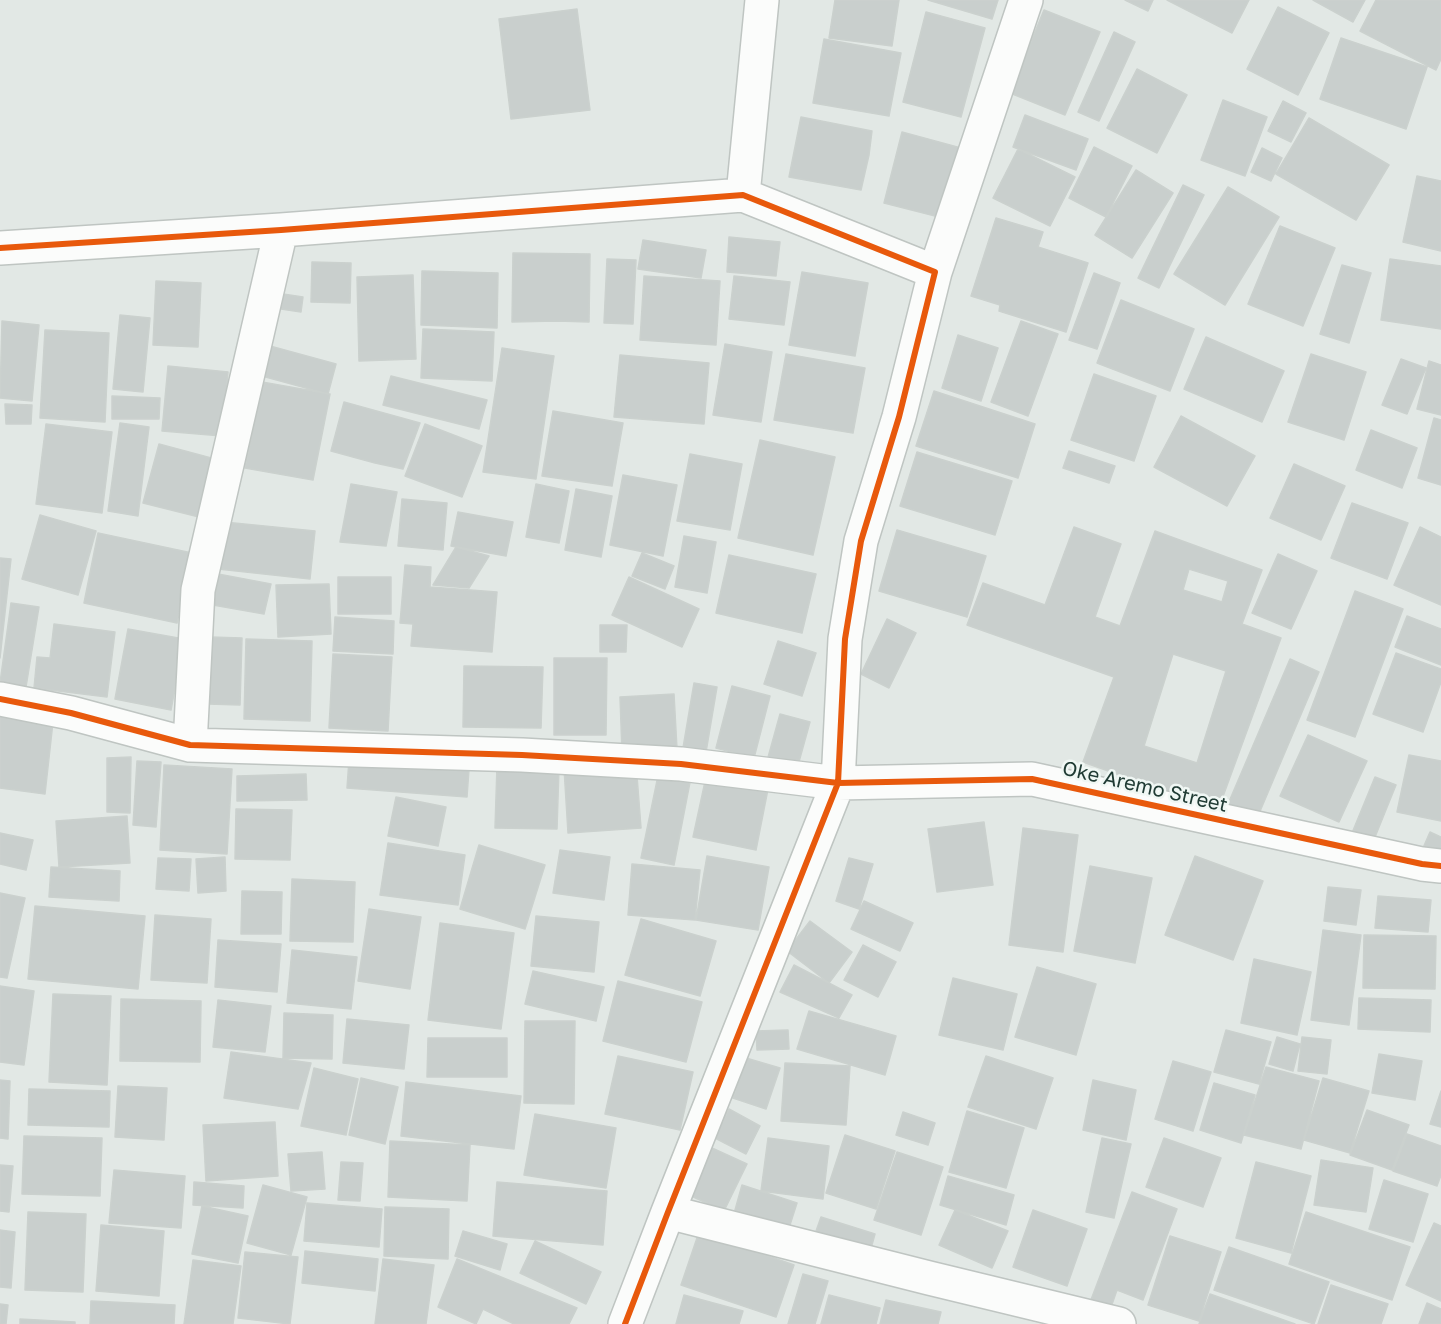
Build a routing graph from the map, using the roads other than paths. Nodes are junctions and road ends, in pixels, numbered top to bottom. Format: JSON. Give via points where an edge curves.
{"nodes":[{"id":1,"x":762,"y":0,"type":"edge"},
{"id":2,"x":1026,"y":0,"type":"edge"},
{"id":3,"x":743,"y":195,"type":"junction"},
{"id":4,"x":280,"y":231,"type":"junction"},
{"id":5,"x":0,"y":248,"type":"edge"},
{"id":6,"x":935,"y":272,"type":"junction"},
{"id":7,"x":0,"y":699,"type":"edge"},
{"id":8,"x":190,"y":745,"type":"junction"},
{"id":9,"x":838,"y":783,"type":"junction"},
{"id":10,"x":1441,"y":866,"type":"edge"},
{"id":11,"x":668,"y":1212,"type":"junction"},
{"id":12,"x":625,"y":1324,"type":"edge"},
{"id":13,"x":1119,"y":1324,"type":"edge"}],
"edges":[{"from":1,"to":3,"type":"street"},
{"from":2,"to":6,"type":"street"},
{"from":3,"to":4,"type":"street"},
{"from":3,"to":6,"type":"street"},
{"from":4,"to":5,"type":"street"},
{"from":4,"to":8,"type":"street","via":[[198,590]]},
{"from":6,"to":9,"type":"street","via":[[899,417],[861,541],[845,639]]},
{"from":7,"to":8,"type":"street","name":"Oke Aremo Street","via":[[71,712]]},
{"from":8,"to":9,"type":"street","name":"Oke Aremo Street","via":[[511,754],[670,763]]},
{"from":9,"to":10,"type":"street","name":"Oke Aremo Street","via":[[1032,779]]},
{"from":9,"to":11,"type":"street"},
{"from":11,"to":12,"type":"street"},
{"from":11,"to":13,"type":"street"}]}
